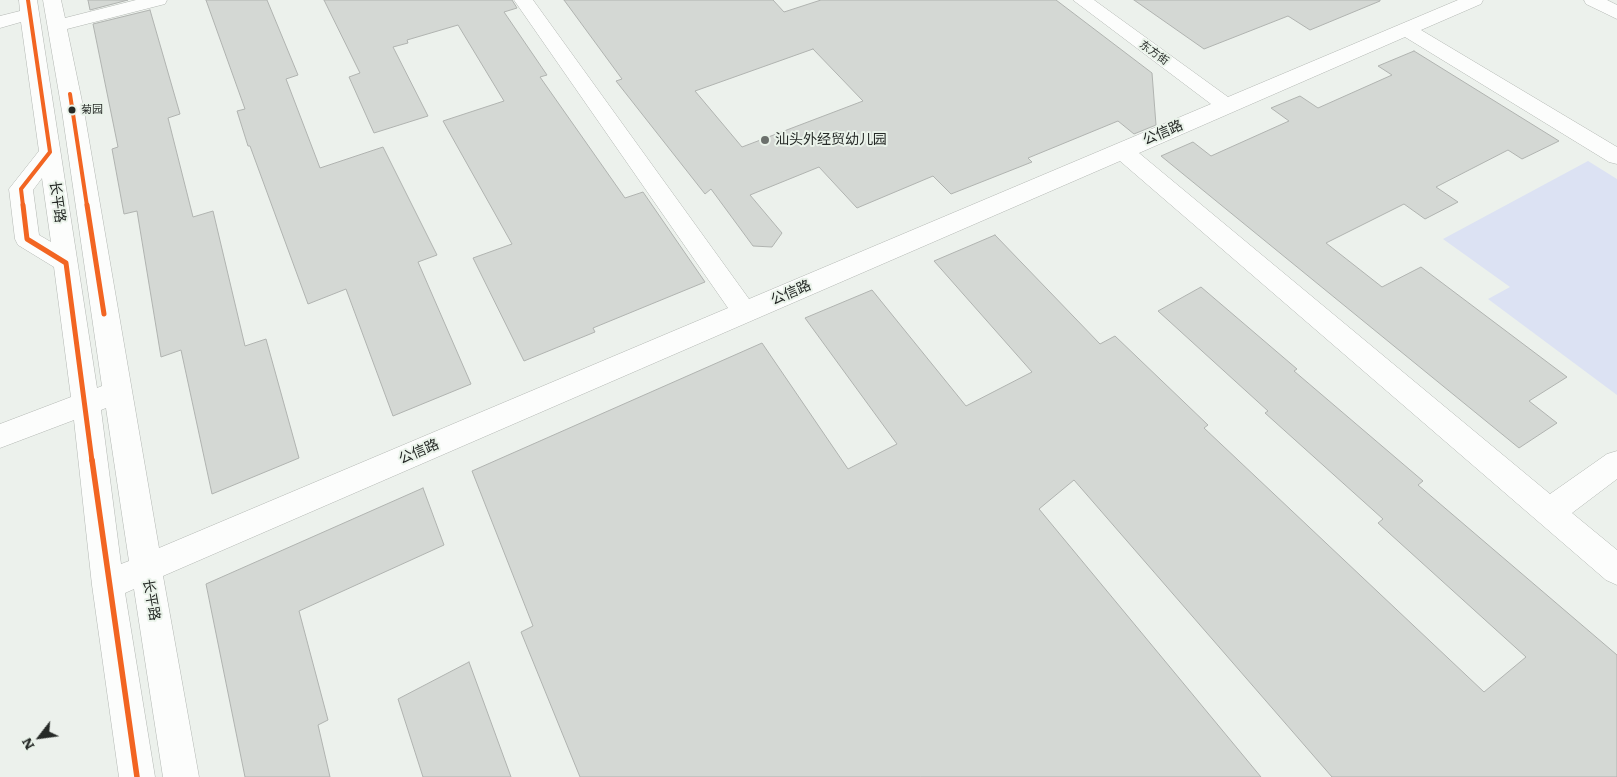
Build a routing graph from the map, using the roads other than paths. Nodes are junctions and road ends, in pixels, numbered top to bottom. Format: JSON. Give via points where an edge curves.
{"nodes":[{"id":1,"x":52,"y":0,"type":"edge"},
{"id":2,"x":158,"y":0,"type":"edge"},
{"id":3,"x":522,"y":0,"type":"edge"},
{"id":4,"x":1082,"y":0,"type":"edge"},
{"id":5,"x":1474,"y":0,"type":"edge"},
{"id":6,"x":1593,"y":0,"type":"edge"},
{"id":7,"x":29,"y":7,"type":"edge"},
{"id":8,"x":1617,"y":12,"type":"edge"},
{"id":9,"x":0,"y":22,"type":"edge"},
{"id":10,"x":57,"y":26,"type":"junction"},
{"id":11,"x":1406,"y":29,"type":"junction"},
{"id":12,"x":1227,"y":106,"type":"junction"},
{"id":13,"x":1123,"y":151,"type":"junction"},
{"id":14,"x":50,"y":152,"type":"junction"},
{"id":15,"x":1617,"y":157,"type":"edge"},
{"id":16,"x":66,"y":263,"type":"junction"},
{"id":17,"x":745,"y":313,"type":"junction"},
{"id":18,"x":116,"y":392,"type":"junction"},
{"id":19,"x":86,"y":404,"type":"junction"},
{"id":20,"x":0,"y":436,"type":"edge"},
{"id":21,"x":1617,"y":463,"type":"edge"},
{"id":22,"x":1549,"y":512,"type":"junction"},
{"id":23,"x":146,"y":568,"type":"junction"},
{"id":24,"x":1617,"y":570,"type":"edge"},
{"id":25,"x":108,"y":585,"type":"junction"},
{"id":26,"x":137,"y":777,"type":"edge"},
{"id":27,"x":181,"y":777,"type":"edge"}],
"edges":[{"from":1,"to":10,"type":"street","name":"长平路"},
{"from":2,"to":10,"type":"street"},
{"from":3,"to":17,"type":"street"},
{"from":4,"to":12,"type":"street","name":"东方街"},
{"from":5,"to":11,"type":"street","name":"公信路"},
{"from":6,"to":8,"type":"street"},
{"from":7,"to":9,"type":"street"},
{"from":7,"to":14,"type":"street","name":"长平路"},
{"from":10,"to":18,"type":"street","name":"长平路"},
{"from":11,"to":12,"type":"street","name":"公信路"},
{"from":11,"to":15,"type":"street"},
{"from":12,"to":13,"type":"street","name":"公信路"},
{"from":13,"to":17,"type":"street","name":"公信路"},
{"from":13,"to":22,"type":"street"},
{"from":14,"to":16,"type":"street","name":"长平路"},
{"from":14,"to":16,"type":"street","via":[[22,190],[28,239]]},
{"from":16,"to":19,"type":"street","name":"长平路"},
{"from":17,"to":23,"type":"street","name":"公信路"},
{"from":18,"to":19,"type":"street"},
{"from":18,"to":23,"type":"street","name":"长平路"},
{"from":19,"to":20,"type":"street"},
{"from":19,"to":25,"type":"street","name":"长平路"},
{"from":21,"to":22,"type":"street"},
{"from":22,"to":24,"type":"street"},
{"from":23,"to":25,"type":"street","name":"公信路"},
{"from":23,"to":27,"type":"street","name":"长平路"},
{"from":25,"to":26,"type":"street","name":"长平路"}]}
